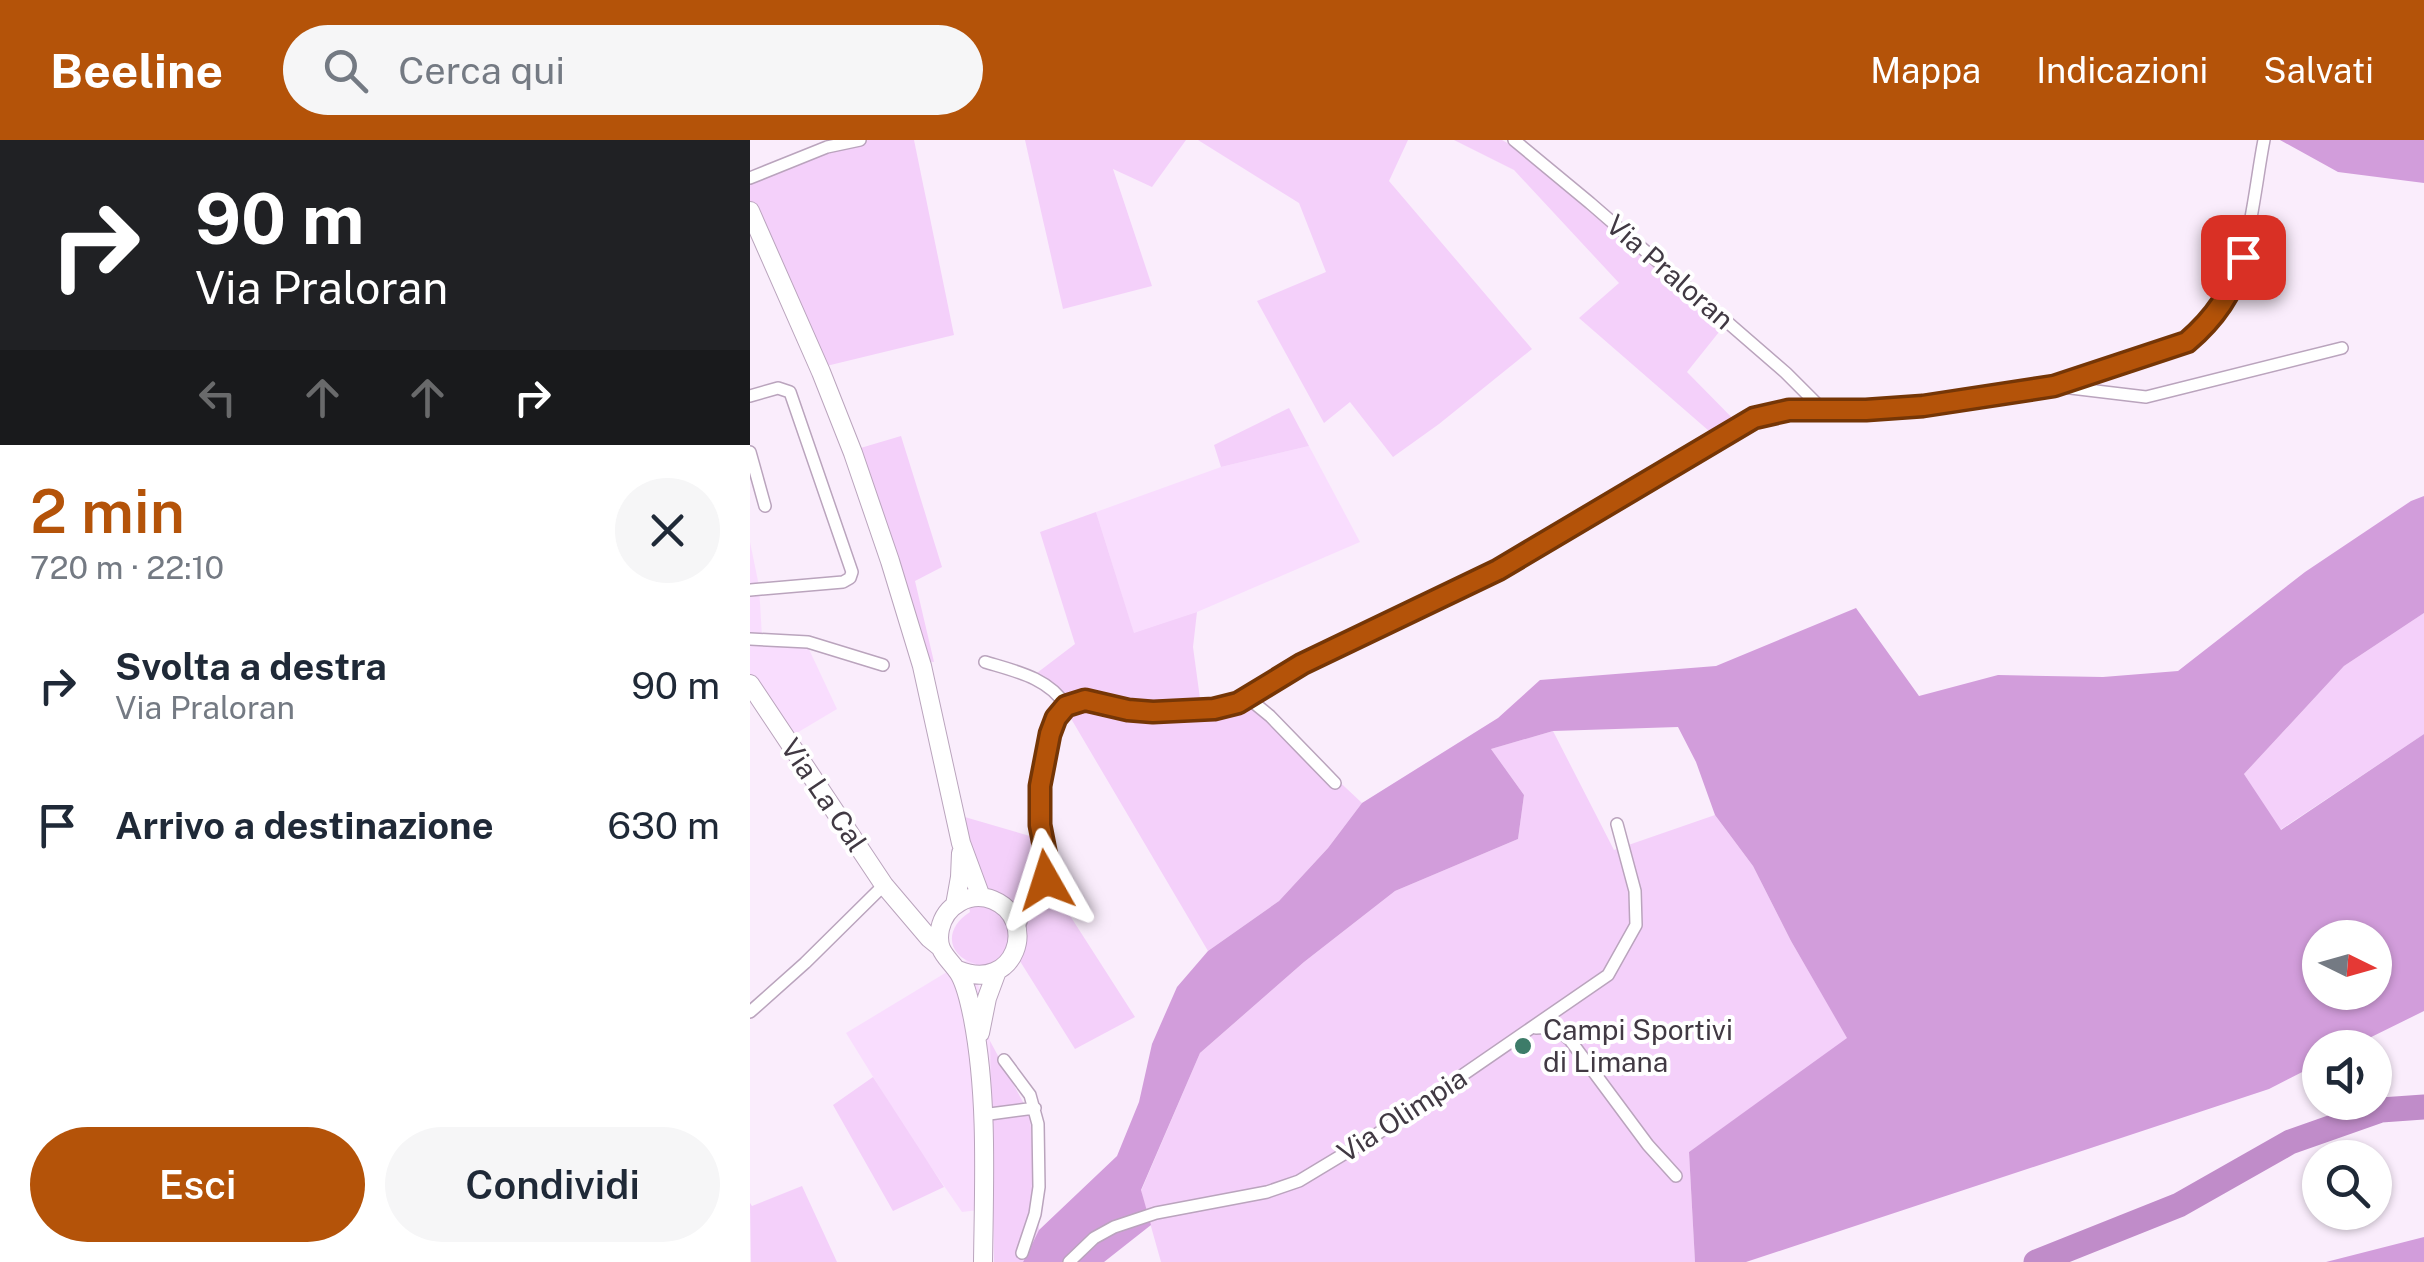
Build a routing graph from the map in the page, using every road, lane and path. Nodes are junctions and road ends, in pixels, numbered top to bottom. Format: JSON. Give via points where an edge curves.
{"nodes":[{"id":1,"x":860,"y":140,"type":"edge"},
{"id":2,"x":1514,"y":140,"type":"edge"},
{"id":3,"x":2264,"y":140,"type":"edge"},
{"id":4,"x":750,"y":178,"type":"edge"},
{"id":5,"x":750,"y":210,"type":"edge"},
{"id":6,"x":2342,"y":348,"type":"dead end"},
{"id":7,"x":2054,"y":386,"type":"junction"},
{"id":8,"x":750,"y":396,"type":"edge"},
{"id":9,"x":1821,"y":408,"type":"junction"},
{"id":10,"x":750,"y":452,"type":"edge"},
{"id":11,"x":765,"y":506,"type":"dead end"},
{"id":12,"x":750,"y":590,"type":"edge"},
{"id":13,"x":750,"y":639,"type":"edge"},
{"id":14,"x":985,"y":662,"type":"dead end"},
{"id":15,"x":883,"y":666,"type":"dead end"},
{"id":16,"x":750,"y":684,"type":"edge"},
{"id":17,"x":1248,"y":698,"type":"junction"},
{"id":18,"x":1066,"y":706,"type":"junction"},
{"id":19,"x":1335,"y":782,"type":"dead end"},
{"id":20,"x":1617,"y":824,"type":"dead end"},
{"id":21,"x":961,"y":843,"type":"junction"},
{"id":22,"x":884,"y":885,"type":"junction"},
{"id":23,"x":1040,"y":893,"type":"junction"},
{"id":24,"x":981,"y":898,"type":"junction"},
{"id":25,"x":902,"y":904,"type":"junction"},
{"id":26,"x":1001,"y":905,"type":"junction"},
{"id":27,"x":950,"y":910,"type":"junction"},
{"id":28,"x":1017,"y":932,"type":"junction"},
{"id":29,"x":940,"y":947,"type":"junction"},
{"id":30,"x":958,"y":970,"type":"junction"},
{"id":31,"x":997,"y":971,"type":"junction"},
{"id":32,"x":750,"y":1012,"type":"edge"},
{"id":33,"x":1534,"y":1028,"type":"junction"},
{"id":34,"x":978,"y":1047,"type":"junction"},
{"id":35,"x":1004,"y":1060,"type":"dead end"},
{"id":36,"x":1035,"y":1108,"type":"junction"},
{"id":37,"x":982,"y":1116,"type":"junction"},
{"id":38,"x":1676,"y":1176,"type":"dead end"},
{"id":39,"x":1022,"y":1252,"type":"dead end"},
{"id":40,"x":983,"y":1262,"type":"edge"},
{"id":41,"x":1069,"y":1262,"type":"edge"}],
"edges":[{"from":1,"to":4,"type":"street"},
{"from":2,"to":9,"type":"street","name":"Via Praloran"},
{"from":3,"to":7,"type":"street","via":[[2243,257],[2222,307],[2187,342]]},
{"from":5,"to":21,"type":"main road","via":[[834,404],[884,543],[922,666]]},
{"from":6,"to":7,"type":"street","via":[[2146,396]]},
{"from":7,"to":9,"type":"street","via":[[1923,406]]},
{"from":8,"to":12,"type":"street","via":[[778,388],[790,392],[852,569],[843,582]]},
{"from":9,"to":17,"type":"street","via":[[1754,418],[1498,570],[1302,664]]},
{"from":10,"to":11,"type":"street"},
{"from":13,"to":15,"type":"street","via":[[808,642]]},
{"from":14,"to":18,"type":"street","via":[[1037,679]]},
{"from":16,"to":22,"type":"main road","name":"Via La Cal"},
{"from":17,"to":18,"type":"street","via":[[1214,709],[1128,710],[1085,700]]},
{"from":17,"to":19,"type":"street"},
{"from":18,"to":23,"type":"street","via":[[1050,734],[1040,778],[1048,866]]},
{"from":20,"to":33,"type":"street","name":"Via Olimpia","via":[[1635,891],[1636,925],[1608,975]]},
{"from":21,"to":24,"type":"main road"},
{"from":21,"to":27,"type":"main road"},
{"from":22,"to":25,"type":"main road","name":"Via La Cal"},
{"from":22,"to":32,"type":"street"},
{"from":23,"to":26,"type":"street"},
{"from":23,"to":28,"type":"street","via":[[1024,910]]},
{"from":24,"to":26,"type":"main road"},
{"from":24,"to":27,"type":"main road"},
{"from":25,"to":27,"type":"main road","via":[[932,916]]},
{"from":25,"to":29,"type":"main road","name":"Via La Cal"},
{"from":26,"to":28,"type":"main road"},
{"from":27,"to":29,"type":"main road","via":[[940,925]]},
{"from":28,"to":31,"type":"main road","via":[[1013,954]]},
{"from":29,"to":30,"type":"main road"},
{"from":30,"to":31,"type":"main road","via":[[970,976]]},
{"from":30,"to":34,"type":"main road"},
{"from":31,"to":34,"type":"main road"},
{"from":33,"to":38,"type":"street","via":[[1570,1040]]},
{"from":33,"to":41,"type":"street","name":"Via Olimpia","via":[[1299,1181],[1124,1223],[1094,1238]]},
{"from":34,"to":37,"type":"main road"},
{"from":35,"to":36,"type":"street"},
{"from":36,"to":37,"type":"street"},
{"from":36,"to":39,"type":"street","via":[[1039,1188]]},
{"from":37,"to":40,"type":"main road"}]}
